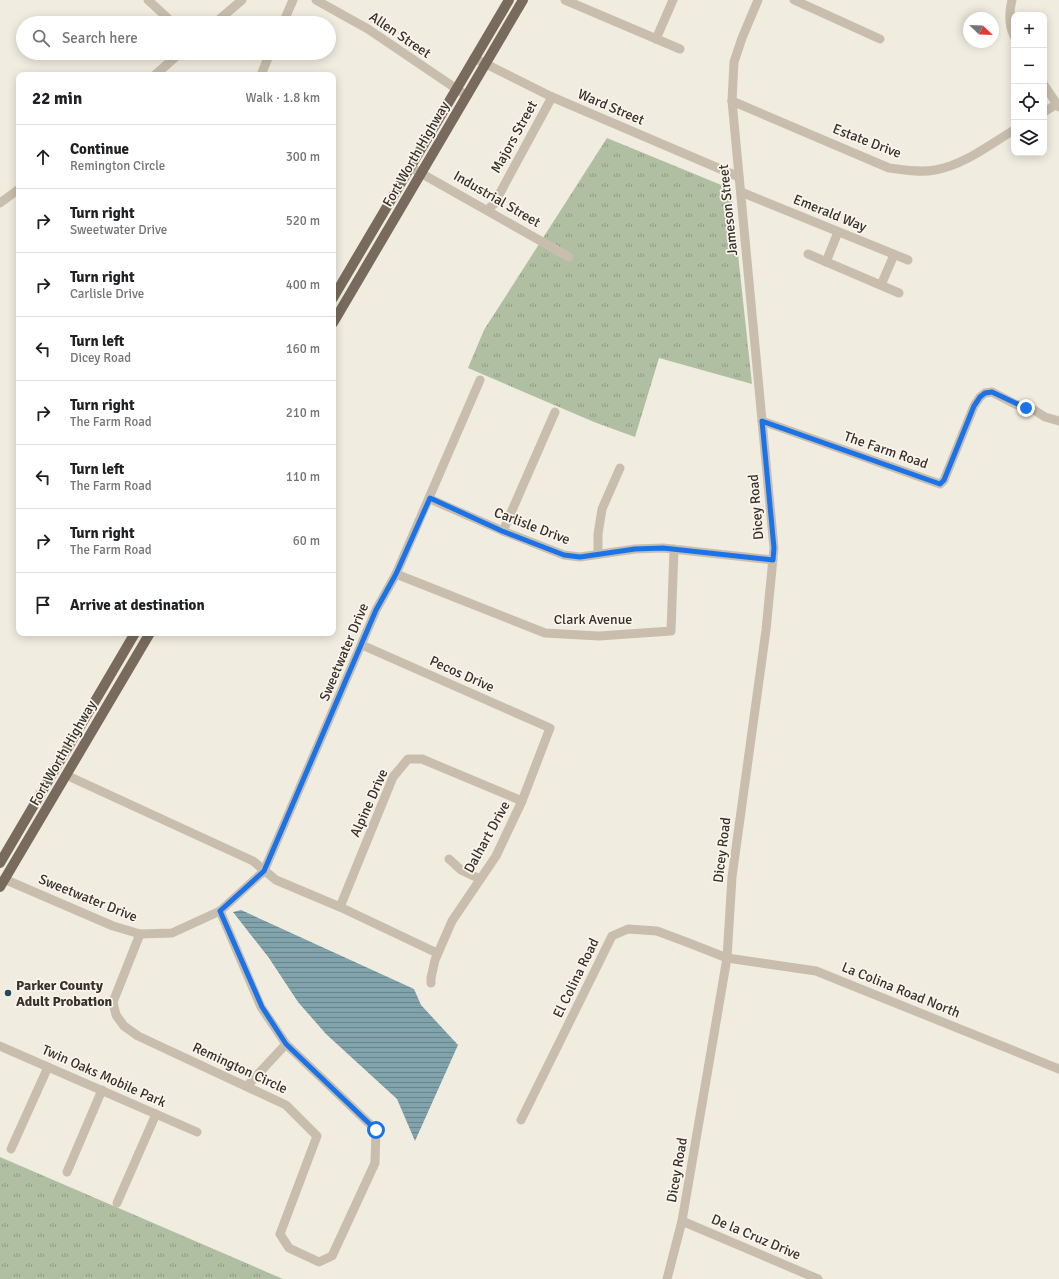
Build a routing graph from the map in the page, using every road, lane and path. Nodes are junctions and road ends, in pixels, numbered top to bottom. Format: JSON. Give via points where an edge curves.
{"nodes":[{"id":1,"x":148,"y":0,"type":"edge"},
{"id":2,"x":242,"y":0,"type":"edge"},
{"id":3,"x":293,"y":0,"type":"edge"},
{"id":4,"x":316,"y":0,"type":"edge"},
{"id":5,"x":509,"y":0,"type":"edge"},
{"id":6,"x":523,"y":0,"type":"edge"},
{"id":7,"x":566,"y":0,"type":"edge"},
{"id":8,"x":673,"y":0,"type":"edge"},
{"id":9,"x":758,"y":0,"type":"edge"},
{"id":10,"x":794,"y":0,"type":"edge"},
{"id":11,"x":1012,"y":0,"type":"edge"},
{"id":12,"x":165,"y":16,"type":"edge"},
{"id":13,"x":223,"y":16,"type":"edge"},
{"id":14,"x":286,"y":16,"type":"edge"},
{"id":15,"x":1011,"y":29,"type":"edge"},
{"id":16,"x":656,"y":39,"type":"junction"},
{"id":17,"x":880,"y":39,"type":"dead end"},
{"id":18,"x":680,"y":49,"type":"dead end"},
{"id":19,"x":474,"y":58,"type":"junction"},
{"id":20,"x":172,"y":60,"type":"edge"},
{"id":21,"x":267,"y":60,"type":"edge"},
{"id":22,"x":485,"y":64,"type":"junction"},
{"id":23,"x":159,"y":72,"type":"edge"},
{"id":24,"x":262,"y":72,"type":"edge"},
{"id":25,"x":456,"y":89,"type":"junction"},
{"id":26,"x":1047,"y":89,"type":"edge"},
{"id":27,"x":467,"y":96,"type":"junction"},
{"id":28,"x":552,"y":97,"type":"junction"},
{"id":29,"x":732,"y":101,"type":"junction"},
{"id":30,"x":1058,"y":105,"type":"edge"},
{"id":31,"x":1047,"y":110,"type":"edge"},
{"id":32,"x":1011,"y":132,"type":"edge"},
{"id":33,"x":410,"y":167,"type":"junction"},
{"id":34,"x":421,"y":172,"type":"junction"},
{"id":35,"x":739,"y":177,"type":"junction"},
{"id":36,"x":16,"y":191,"type":"edge"},
{"id":37,"x":741,"y":192,"type":"junction"},
{"id":38,"x":1,"y":201,"type":"edge"},
{"id":39,"x":487,"y":210,"type":"junction"},
{"id":40,"x":838,"y":232,"type":"junction"},
{"id":41,"x":808,"y":254,"type":"dead end"},
{"id":42,"x":894,"y":255,"type":"junction"},
{"id":43,"x":569,"y":257,"type":"dead end"},
{"id":44,"x":908,"y":260,"type":"dead end"},
{"id":45,"x":826,"y":262,"type":"junction"},
{"id":46,"x":881,"y":286,"type":"junction"},
{"id":47,"x":336,"y":293,"type":"edge"},
{"id":48,"x":899,"y":293,"type":"dead end"},
{"id":49,"x":336,"y":296,"type":"edge"},
{"id":50,"x":347,"y":299,"type":"junction"},
{"id":51,"x":336,"y":318,"type":"edge"},
{"id":52,"x":480,"y":380,"type":"dead end"},
{"id":53,"x":555,"y":412,"type":"dead end"},
{"id":54,"x":762,"y":421,"type":"junction"},
{"id":55,"x":1059,"y":421,"type":"edge"},
{"id":56,"x":620,"y":468,"type":"dead end"},
{"id":57,"x":430,"y":498,"type":"junction"},
{"id":58,"x":502,"y":531,"type":"junction"},
{"id":59,"x":674,"y":549,"type":"junction"},
{"id":60,"x":598,"y":554,"type":"junction"},
{"id":61,"x":773,"y":560,"type":"junction"},
{"id":62,"x":396,"y":574,"type":"junction"},
{"id":63,"x":133,"y":636,"type":"edge"},
{"id":64,"x":148,"y":636,"type":"edge"},
{"id":65,"x":362,"y":645,"type":"junction"},
{"id":66,"x":119,"y":661,"type":"junction"},
{"id":67,"x":130,"y":668,"type":"junction"},
{"id":68,"x":81,"y":725,"type":"junction"},
{"id":69,"x":550,"y":728,"type":"joint"},
{"id":70,"x":92,"y":730,"type":"junction"},
{"id":71,"x":66,"y":775,"type":"junction"},
{"id":72,"x":522,"y":801,"type":"junction"},
{"id":73,"x":24,"y":822,"type":"junction"},
{"id":74,"x":449,"y":859,"type":"dead end"},
{"id":75,"x":0,"y":863,"type":"edge"},
{"id":76,"x":264,"y":871,"type":"junction"},
{"id":77,"x":480,"y":879,"type":"junction"},
{"id":78,"x":2,"y":883,"type":"edge"},
{"id":79,"x":340,"y":907,"type":"junction"},
{"id":80,"x":220,"y":911,"type":"junction"},
{"id":81,"x":140,"y":934,"type":"junction"},
{"id":82,"x":437,"y":954,"type":"junction"},
{"id":83,"x":727,"y":958,"type":"junction"},
{"id":84,"x":431,"y":983,"type":"dead end"},
{"id":85,"x":286,"y":1044,"type":"junction"},
{"id":86,"x":0,"y":1046,"type":"edge"},
{"id":87,"x":48,"y":1066,"type":"junction"},
{"id":88,"x":1059,"y":1069,"type":"edge"},
{"id":89,"x":247,"y":1086,"type":"junction"},
{"id":90,"x":102,"y":1090,"type":"junction"},
{"id":91,"x":156,"y":1114,"type":"junction"},
{"id":92,"x":522,"y":1120,"type":"dead end"},
{"id":93,"x":196,"y":1132,"type":"dead end"},
{"id":94,"x":11,"y":1149,"type":"dead end"},
{"id":95,"x":67,"y":1172,"type":"dead end"},
{"id":96,"x":117,"y":1203,"type":"dead end"},
{"id":97,"x":682,"y":1221,"type":"junction"},
{"id":98,"x":667,"y":1279,"type":"edge"},
{"id":99,"x":818,"y":1279,"type":"edge"}],
"edges":[{"from":1,"to":12,"type":"street"},
{"from":2,"to":13,"type":"street"},
{"from":3,"to":14,"type":"street"},
{"from":4,"to":25,"type":"street","name":"Allen Street","via":[[368,29]]},
{"from":5,"to":19,"type":"main road","name":"Fort Worth Highway"},
{"from":6,"to":22,"type":"main road","name":"Fort Worth Highway"},
{"from":7,"to":16,"type":"street"},
{"from":8,"to":16,"type":"street"},
{"from":9,"to":29,"type":"street","name":"Jameson Street","via":[[734,62]]},
{"from":10,"to":17,"type":"street"},
{"from":11,"to":15,"type":"street","via":[[1009,11]]},
{"from":16,"to":18,"type":"street"},
{"from":19,"to":22,"type":"street","name":"Ward Street"},
{"from":19,"to":25,"type":"main road","name":"Fort Worth Highway"},
{"from":20,"to":23,"type":"street"},
{"from":21,"to":24,"type":"street"},
{"from":22,"to":27,"type":"main road","name":"Fort Worth Highway"},
{"from":22,"to":28,"type":"street","name":"Ward Street"},
{"from":25,"to":27,"type":"street","name":"Allen Street"},
{"from":25,"to":33,"type":"main road","name":"Fort Worth Highway"},
{"from":26,"to":30,"type":"street"},
{"from":27,"to":34,"type":"main road","name":"Fort Worth Highway"},
{"from":28,"to":35,"type":"street","name":"Ward Street"},
{"from":28,"to":39,"type":"street","name":"Majors Street","via":[[494,204]]},
{"from":29,"to":32,"type":"street","name":"Estate Drive","via":[[889,168],[913,171],[934,170],[957,164]]},
{"from":29,"to":35,"type":"street","name":"Jameson Street"},
{"from":30,"to":31,"type":"street"},
{"from":33,"to":34,"type":"street","name":"Industrial Street"},
{"from":33,"to":47,"type":"main road","name":"Fort Worth Highway"},
{"from":34,"to":39,"type":"street","name":"Industrial Street"},
{"from":34,"to":50,"type":"main road","name":"Fort Worth Highway"},
{"from":35,"to":37,"type":"street","name":"Jameson Street"},
{"from":36,"to":38,"type":"street"},
{"from":37,"to":40,"type":"street","name":"Emerald Way"},
{"from":37,"to":54,"type":"street","name":"Jameson Street"},
{"from":39,"to":43,"type":"street","name":"Industrial Street"},
{"from":40,"to":42,"type":"street","name":"Emerald Way"},
{"from":40,"to":45,"type":"street"},
{"from":41,"to":45,"type":"street"},
{"from":42,"to":44,"type":"street","name":"Emerald Way"},
{"from":42,"to":46,"type":"street"},
{"from":45,"to":46,"type":"street"},
{"from":46,"to":48,"type":"street"},
{"from":49,"to":50,"type":"main road"},
{"from":50,"to":51,"type":"main road","name":"Fort Worth Highway"},
{"from":52,"to":57,"type":"street","name":"Sweetwater Drive"},
{"from":53,"to":58,"type":"street"},
{"from":54,"to":55,"type":"street","name":"The Farm Road","via":[[940,484],[944,480],[974,406],[985,393],[992,392]]},
{"from":54,"to":61,"type":"street","name":"Dicey Road"},
{"from":56,"to":60,"type":"street","via":[[602,509]]},
{"from":57,"to":58,"type":"street","name":"Carlisle Drive"},
{"from":57,"to":62,"type":"street","name":"Sweetwater Drive"},
{"from":58,"to":60,"type":"street","name":"Carlisle Drive","via":[[564,555],[580,557]]},
{"from":59,"to":60,"type":"street","name":"Carlisle Drive","via":[[635,549]]},
{"from":59,"to":61,"type":"street","name":"Carlisle Drive"},
{"from":59,"to":62,"type":"street","name":"Clark Avenue","via":[[671,631],[599,636],[545,634]]},
{"from":61,"to":83,"type":"street","name":"Dicey Road","via":[[766,630],[732,877]]},
{"from":62,"to":65,"type":"street","name":"Sweetwater Drive","via":[[376,610]]},
{"from":63,"to":66,"type":"main road","name":"Fort Worth Highway"},
{"from":64,"to":67,"type":"main road","name":"Fort Worth Highway"},
{"from":65,"to":69,"type":"street","name":"Pecos Drive"},
{"from":65,"to":76,"type":"street","name":"Sweetwater Drive"},
{"from":66,"to":67,"type":"main road"},
{"from":66,"to":68,"type":"main road","name":"Fort Worth Highway"},
{"from":67,"to":70,"type":"main road","name":"Fort Worth Highway"},
{"from":68,"to":70,"type":"main road"},
{"from":68,"to":73,"type":"main road","name":"Fort Worth Highway"},
{"from":69,"to":72,"type":"street","name":"Dalhart Drive"},
{"from":70,"to":71,"type":"main road","name":"Fort Worth Highway"},
{"from":71,"to":76,"type":"street","via":[[253,860]]},
{"from":71,"to":78,"type":"main road","name":"Fort Worth Highway"},
{"from":72,"to":77,"type":"street","name":"Dalhart Drive","via":[[496,856]]},
{"from":72,"to":79,"type":"street","name":"Alpine Drive","via":[[422,759],[408,759],[393,777]]},
{"from":73,"to":75,"type":"main road","name":"Fort Worth Highway"},
{"from":73,"to":78,"type":"main road","via":[[25,829],[2,870]]},
{"from":74,"to":77,"type":"street","via":[[461,870]]},
{"from":76,"to":79,"type":"street","via":[[276,880]]},
{"from":76,"to":80,"type":"street","name":"Sweetwater Drive"},
{"from":77,"to":82,"type":"street","name":"Dalhart Drive","via":[[452,921]]},
{"from":78,"to":81,"type":"street","name":"Sweetwater Drive"},
{"from":79,"to":82,"type":"street"},
{"from":80,"to":81,"type":"street","name":"Sweetwater Drive","via":[[172,933]]},
{"from":80,"to":85,"type":"street","name":"Remington Circle","via":[[262,1007]]},
{"from":81,"to":89,"type":"street","name":"Remington Circle","via":[[113,1002],[116,1015],[124,1026],[138,1036]]},
{"from":82,"to":84,"type":"street","name":"Dalhart Drive"},
{"from":83,"to":88,"type":"street","name":"La Colina Road North","via":[[816,971]]},
{"from":83,"to":92,"type":"street","name":"El Colina Road","via":[[657,931],[628,929],[612,936]]},
{"from":83,"to":97,"type":"street","name":"Dicey Road"},
{"from":85,"to":89,"type":"street"},
{"from":85,"to":89,"type":"street","name":"Remington Circle","via":[[376,1130],[375,1163],[332,1256],[319,1262],[289,1248],[280,1234],[317,1136],[286,1105]]},
{"from":86,"to":87,"type":"street","name":"Twin Oaks Mobile Park"},
{"from":87,"to":90,"type":"street","name":"Twin Oaks Mobile Park"},
{"from":87,"to":94,"type":"street"},
{"from":90,"to":91,"type":"street","name":"Twin Oaks Mobile Park"},
{"from":90,"to":95,"type":"street"},
{"from":91,"to":93,"type":"street","name":"Twin Oaks Mobile Park"},
{"from":91,"to":96,"type":"street"},
{"from":97,"to":98,"type":"street","name":"Dicey Road"},
{"from":97,"to":99,"type":"street","name":"De la Cruz Drive"}]}
